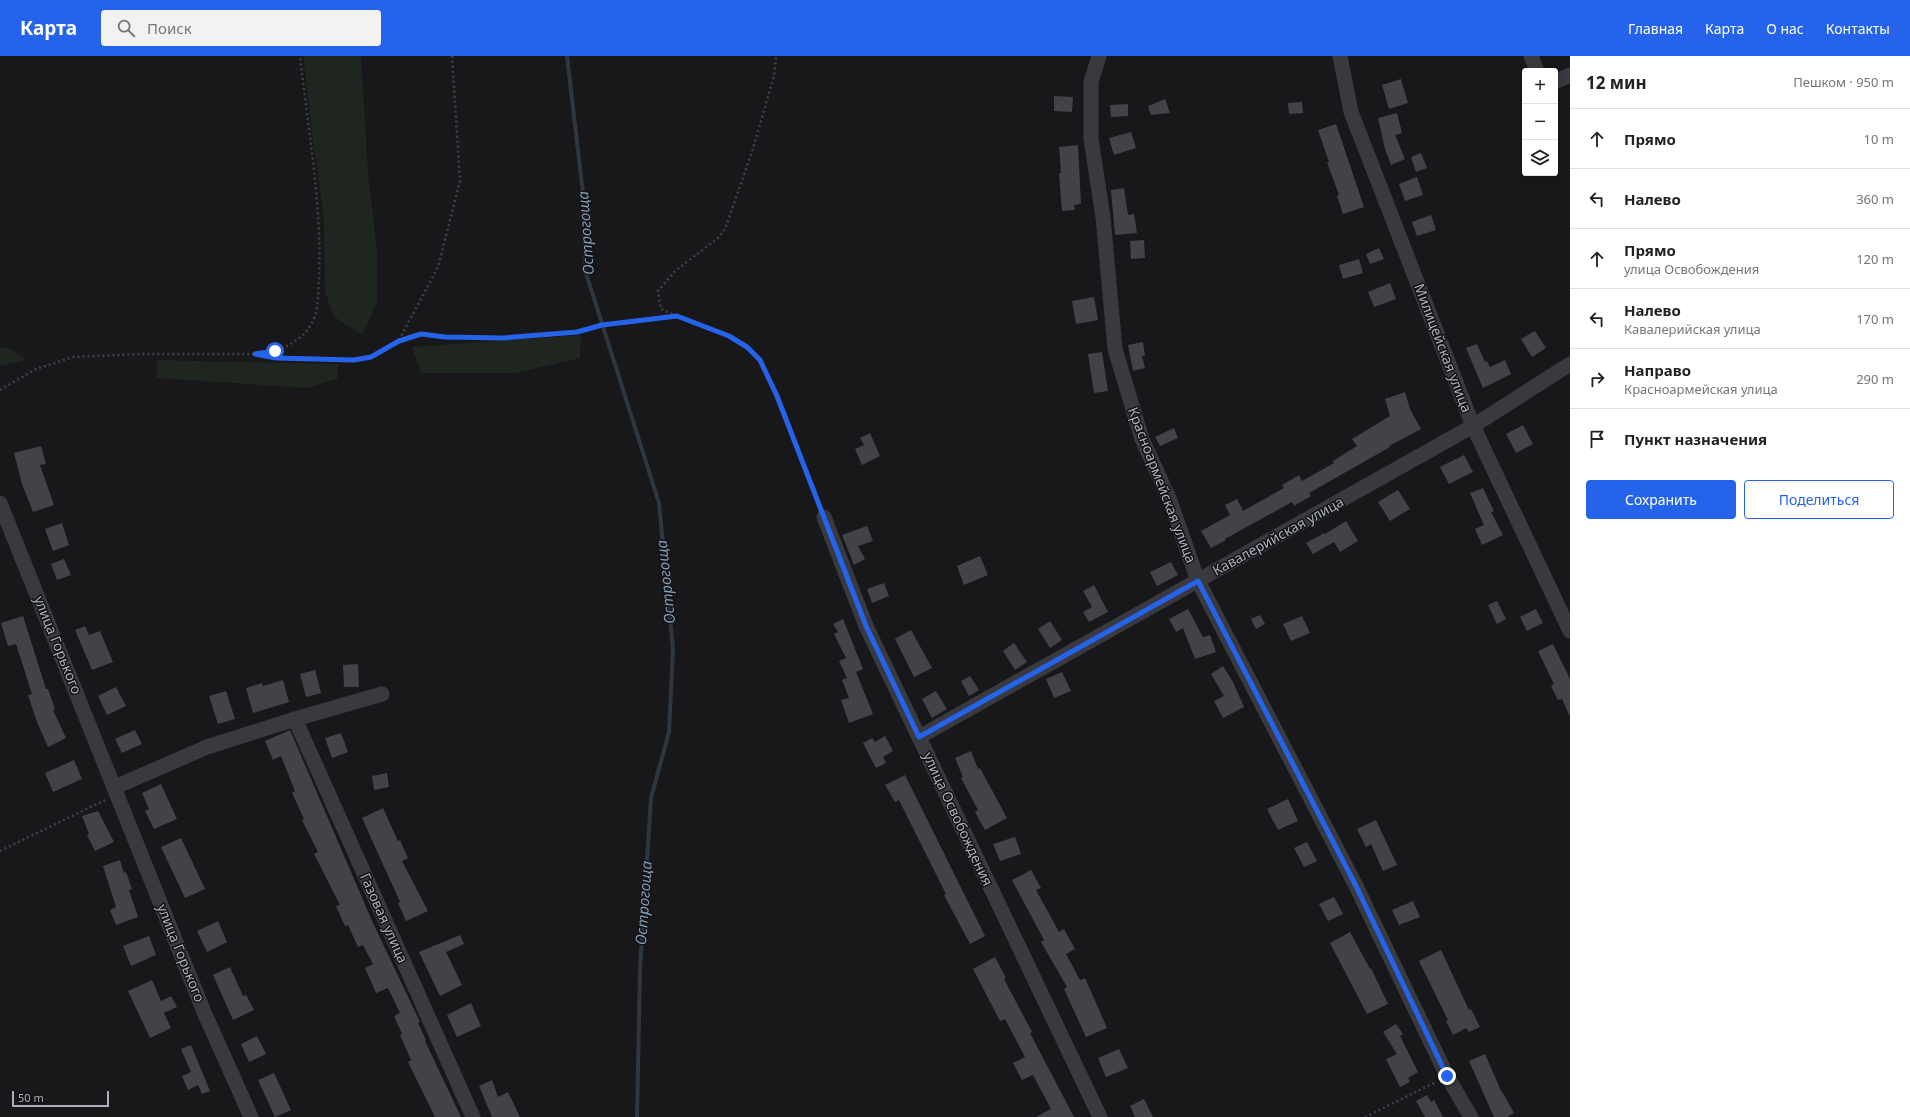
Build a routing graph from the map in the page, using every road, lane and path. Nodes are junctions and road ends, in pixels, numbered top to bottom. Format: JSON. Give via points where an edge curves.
{"nodes":[{"id":1,"x":300,"y":56,"type":"edge"},
{"id":2,"x":452,"y":56,"type":"edge"},
{"id":3,"x":776,"y":56,"type":"edge"},
{"id":4,"x":1099,"y":56,"type":"edge"},
{"id":5,"x":1340,"y":56,"type":"edge"},
{"id":6,"x":1531,"y":56,"type":"edge"},
{"id":7,"x":1536,"y":68,"type":"edge"},
{"id":8,"x":1570,"y":75,"type":"edge"},
{"id":9,"x":1558,"y":81,"type":"edge"},
{"id":10,"x":677,"y":316,"type":"junction"},
{"id":11,"x":399,"y":341,"type":"junction"},
{"id":12,"x":255,"y":354,"type":"junction"},
{"id":13,"x":1570,"y":364,"type":"edge"},
{"id":14,"x":0,"y":390,"type":"edge"},
{"id":15,"x":1473,"y":426,"type":"junction"},
{"id":16,"x":0,"y":503,"type":"edge"},
{"id":17,"x":824,"y":517,"type":"joint"},
{"id":18,"x":1198,"y":581,"type":"junction"},
{"id":19,"x":1570,"y":631,"type":"edge"},
{"id":20,"x":382,"y":694,"type":"dead end"},
{"id":21,"x":295,"y":719,"type":"junction"},
{"id":22,"x":919,"y":737,"type":"junction"},
{"id":23,"x":116,"y":790,"type":"junction"},
{"id":24,"x":0,"y":851,"type":"edge"},
{"id":25,"x":1447,"y":1076,"type":"junction"},
{"id":26,"x":251,"y":1117,"type":"edge"},
{"id":27,"x":474,"y":1117,"type":"edge"},
{"id":28,"x":1100,"y":1117,"type":"edge"},
{"id":29,"x":1365,"y":1117,"type":"edge"},
{"id":30,"x":1471,"y":1117,"type":"edge"}],
"edges":[{"from":1,"to":12,"type":"path","via":[[316,196],[320,252],[318,297],[315,316],[294,343],[275,351]]},
{"from":2,"to":11,"type":"path","via":[[460,181],[438,267]]},
{"from":3,"to":10,"type":"path","via":[[774,76],[725,229],[718,238],[674,272],[658,291],[661,309]]},
{"from":4,"to":18,"type":"street","name":"Красноармейская улица","via":[[1091,82],[1091,139],[1103,217],[1115,349],[1142,439],[1169,498]]},
{"from":5,"to":15,"type":"street","name":"Милицейская улица","via":[[1351,112]]},
{"from":6,"to":7,"type":"street"},
{"from":8,"to":9,"type":"street"},
{"from":10,"to":11,"type":"path","via":[[602,325],[577,332],[503,338],[421,334]]},
{"from":10,"to":17,"type":"path","via":[[729,336],[747,347],[760,360],[777,396]]},
{"from":11,"to":12,"type":"path","via":[[371,357],[354,360],[276,358]]},
{"from":12,"to":14,"type":"path","via":[[142,354],[73,358],[36,369]]},
{"from":13,"to":15,"type":"street","name":"Кавалерийская улица"},
{"from":15,"to":18,"type":"street","name":"Кавалерийская улица"},
{"from":15,"to":19,"type":"street","name":"Милицейская улица"},
{"from":16,"to":23,"type":"street","name":"улица Горького"},
{"from":17,"to":22,"type":"street","name":"улица Освобождения","via":[[866,626]]},
{"from":18,"to":22,"type":"street","name":"Кавалерийская улица"},
{"from":18,"to":25,"type":"street","name":"Красноармейская улица","via":[[1356,886]]},
{"from":20,"to":21,"type":"street"},
{"from":21,"to":23,"type":"street","via":[[207,747]]},
{"from":21,"to":27,"type":"street","name":"Газовая улица"},
{"from":22,"to":28,"type":"street","name":"улица Освобождения"},
{"from":23,"to":24,"type":"path"},
{"from":23,"to":26,"type":"street","name":"улица Горького","via":[[204,1012]]},
{"from":25,"to":29,"type":"path"},
{"from":25,"to":30,"type":"street","name":"Красноармейская улица"}]}
